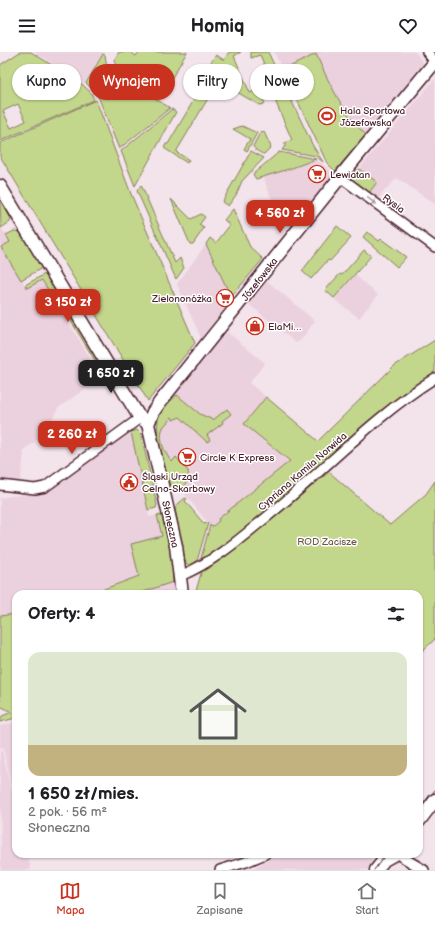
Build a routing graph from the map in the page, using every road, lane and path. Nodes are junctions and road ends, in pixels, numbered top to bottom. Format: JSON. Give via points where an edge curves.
{"nodes":[{"id":1,"x":427,"y":52,"type":"edge"},
{"id":2,"x":435,"y":62,"type":"edge"},
{"id":3,"x":340,"y":177,"type":"junction"},
{"id":4,"x":0,"y":186,"type":"edge"},
{"id":5,"x":435,"y":247,"type":"edge"},
{"id":6,"x":435,"y":378,"type":"edge"},
{"id":7,"x":144,"y":421,"type":"junction"},
{"id":8,"x":0,"y":485,"type":"edge"},
{"id":9,"x":180,"y":576,"type":"junction"},
{"id":10,"x":182,"y":590,"type":"edge"},
{"id":11,"x":435,"y":800,"type":"edge"},
{"id":12,"x":423,"y":816,"type":"edge"},
{"id":13,"x":255,"y":858,"type":"edge"},
{"id":14,"x":387,"y":859,"type":"edge"},
{"id":15,"x":220,"y":870,"type":"edge"},
{"id":16,"x":376,"y":870,"type":"edge"},
{"id":17,"x":424,"y":870,"type":"edge"}],
"edges":[{"from":1,"to":2,"type":"street"},
{"from":2,"to":3,"type":"street","name":"Józefowska"},
{"from":3,"to":5,"type":"street","name":"Rysia","one_way":true},
{"from":3,"to":7,"type":"street","name":"Józefowska"},
{"from":4,"to":7,"type":"street","name":"Słoneczna"},
{"from":6,"to":9,"type":"street","name":"Cypriana Kamila Norwida","via":[[378,419],[296,494],[236,542]]},
{"from":7,"to":8,"type":"street","name":"Józefowska","via":[[46,487],[35,489]]},
{"from":7,"to":9,"type":"street","name":"Słoneczna","via":[[168,507]]},
{"from":9,"to":10,"type":"street","name":"Słoneczna"},
{"from":11,"to":12,"type":"street"},
{"from":13,"to":15,"type":"street"},
{"from":14,"to":16,"type":"street"},
{"from":14,"to":17,"type":"street"}]}
